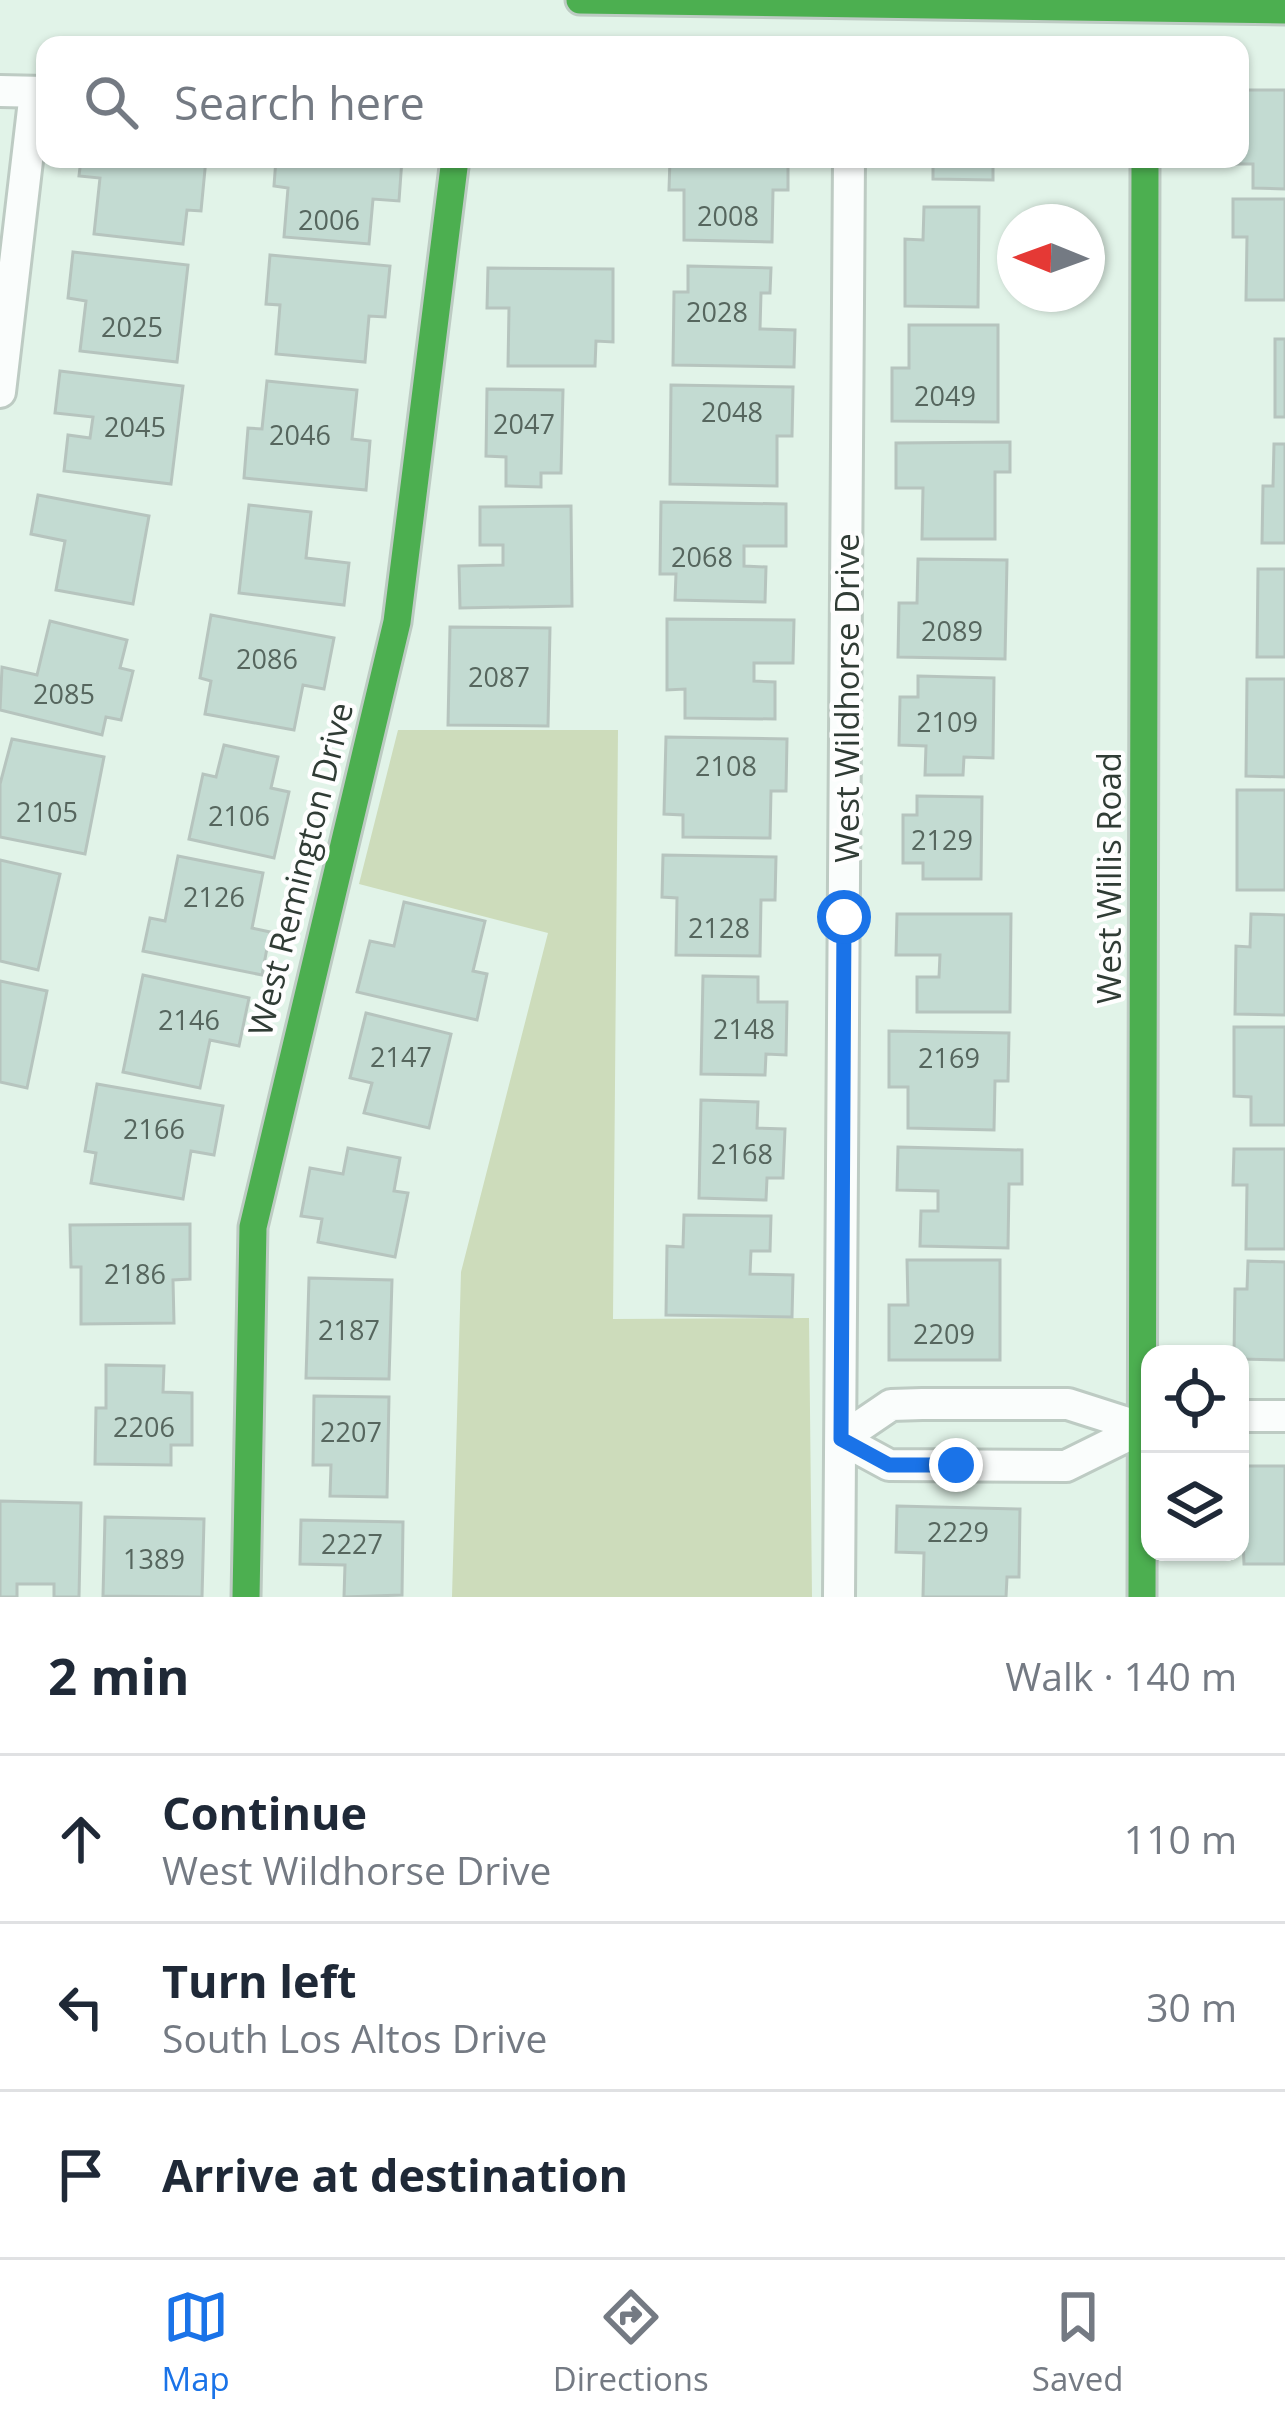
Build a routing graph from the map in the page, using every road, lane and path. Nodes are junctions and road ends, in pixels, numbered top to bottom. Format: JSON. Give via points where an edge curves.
{"nodes":[{"id":1,"x":580,"y":0,"type":"edge"},
{"id":2,"x":1285,"y":10,"type":"edge"},
{"id":3,"x":1145,"y":12,"type":"edge"},
{"id":4,"x":0,"y":91,"type":"edge"},
{"id":5,"x":36,"y":92,"type":"edge"},
{"id":6,"x":36,"y":122,"type":"edge"},
{"id":7,"x":454,"y":168,"type":"edge"},
{"id":8,"x":850,"y":168,"type":"edge"},
{"id":9,"x":1145,"y":168,"type":"edge"},
{"id":10,"x":0,"y":392,"type":"edge"},
{"id":11,"x":1145,"y":1345,"type":"edge"},
{"id":12,"x":1249,"y":1416,"type":"edge"},
{"id":13,"x":1285,"y":1417,"type":"edge"},
{"id":14,"x":1141,"y":1419,"type":"edge"},
{"id":15,"x":1141,"y":1422,"type":"edge"},
{"id":16,"x":841,"y":1439,"type":"junction"},
{"id":17,"x":1144,"y":1453,"type":"edge"},
{"id":18,"x":247,"y":1597,"type":"edge"},
{"id":19,"x":839,"y":1597,"type":"edge"},
{"id":20,"x":1142,"y":1597,"type":"edge"}],
"edges":[{"from":1,"to":3,"type":"street"},
{"from":2,"to":3,"type":"street"},
{"from":4,"to":5,"type":"street"},
{"from":6,"to":10,"type":"street"},
{"from":7,"to":18,"type":"street","name":"West Remington Drive","via":[[397,622],[253,1227]]},
{"from":8,"to":16,"type":"street","name":"West Wildhorse Drive"},
{"from":9,"to":11,"type":"street","name":"West Willis Road"},
{"from":12,"to":13,"type":"street"},
{"from":14,"to":16,"type":"street","via":[[1068,1404],[891,1405]]},
{"from":15,"to":16,"type":"street","via":[[1066,1466],[889,1465]]},
{"from":16,"to":19,"type":"street","name":"West Wildhorse Drive"},
{"from":17,"to":20,"type":"street","name":"West Willis Road"}]}
